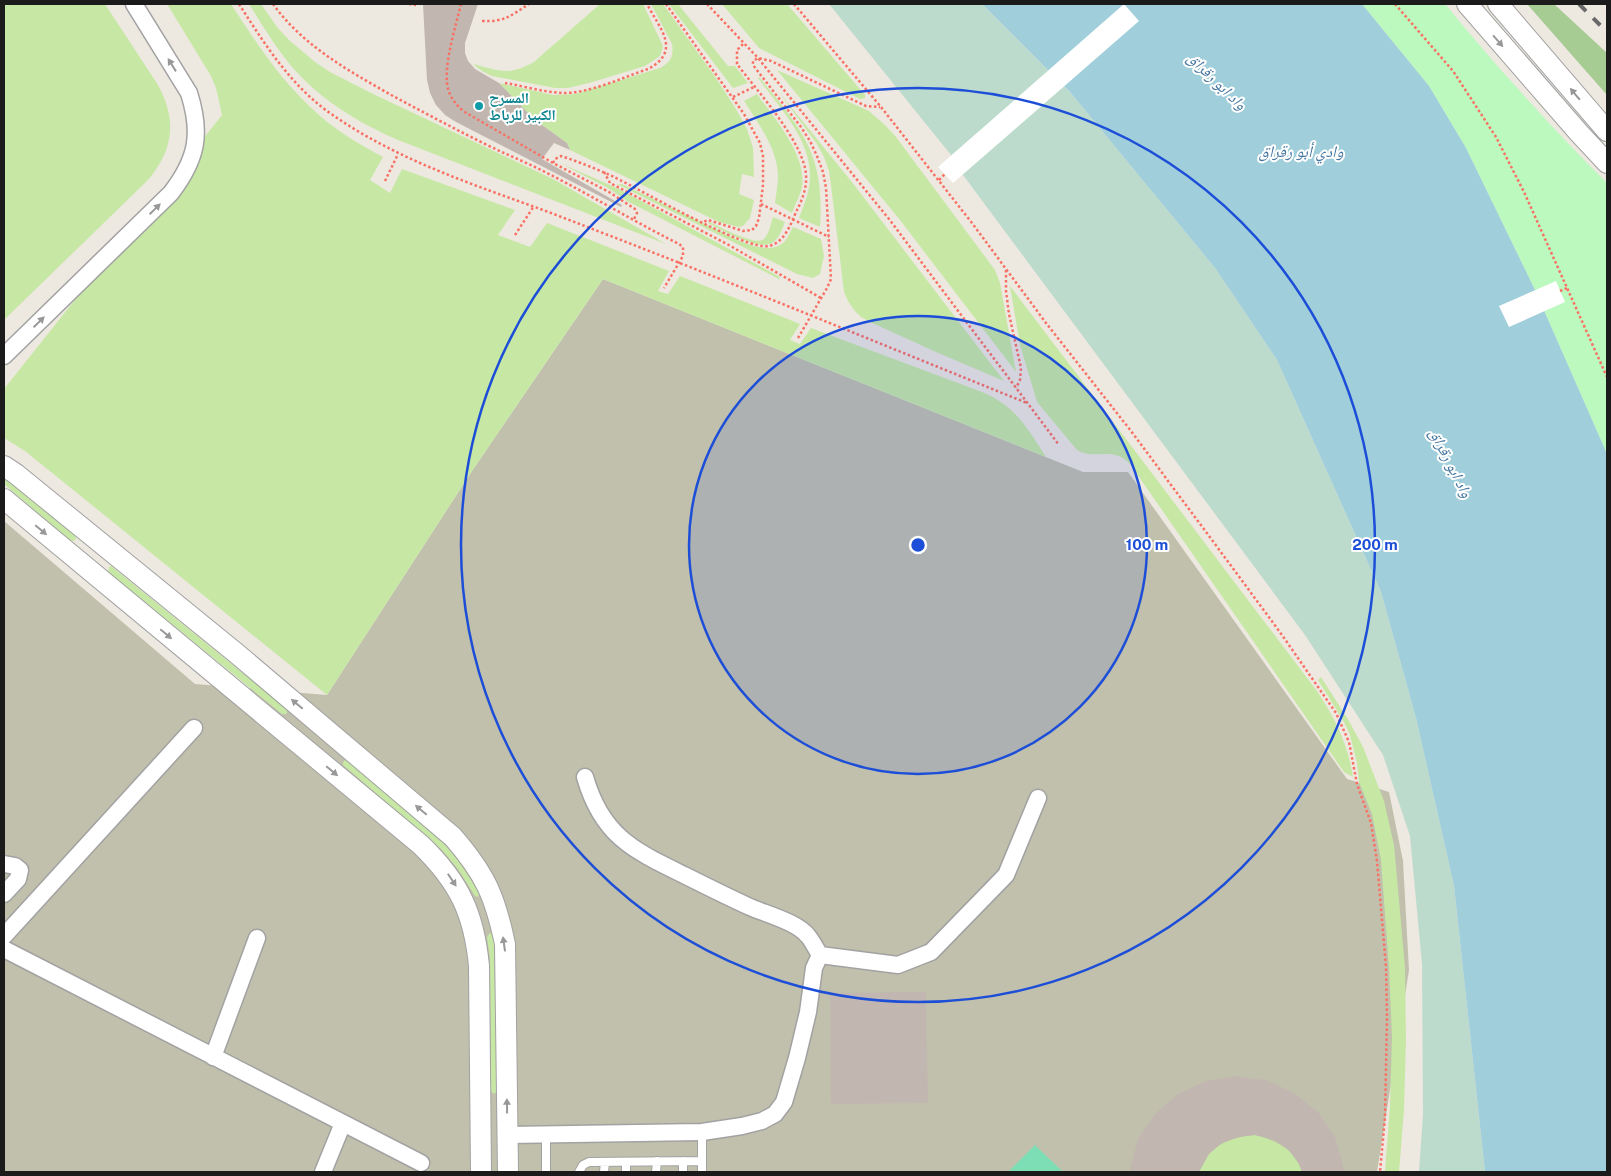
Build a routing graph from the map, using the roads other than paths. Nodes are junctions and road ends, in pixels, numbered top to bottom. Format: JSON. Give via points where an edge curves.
{"nodes":[{"id":1,"x":134,"y":4,"type":"edge"},
{"id":2,"x":1467,"y":4,"type":"edge"},
{"id":3,"x":1498,"y":4,"type":"edge"},
{"id":4,"x":1607,"y":131,"type":"edge"},
{"id":5,"x":1607,"y":163,"type":"edge"},
{"id":6,"x":4,"y":356,"type":"edge"},
{"id":7,"x":4,"y":466,"type":"edge"},
{"id":8,"x":4,"y":499,"type":"edge"},
{"id":9,"x":103,"y":544,"type":"junction"},
{"id":10,"x":85,"y":566,"type":"junction"},
{"id":11,"x":194,"y":728,"type":"dead end"},
{"id":12,"x":324,"y":728,"type":"junction"},
{"id":13,"x":306,"y":750,"type":"junction"},
{"id":14,"x":585,"y":777,"type":"dead end"},
{"id":15,"x":1038,"y":798,"type":"dead end"},
{"id":16,"x":4,"y":864,"type":"edge"},
{"id":17,"x":4,"y":894,"type":"edge"},
{"id":18,"x":498,"y":914,"type":"junction"},
{"id":19,"x":472,"y":924,"type":"junction"},
{"id":20,"x":4,"y":936,"type":"edge"},
{"id":21,"x":257,"y":938,"type":"dead end"},
{"id":22,"x":4,"y":949,"type":"edge"},
{"id":23,"x":820,"y":955,"type":"junction"},
{"id":24,"x":213,"y":1057,"type":"junction"},
{"id":25,"x":343,"y":1123,"type":"junction"},
{"id":26,"x":702,"y":1132,"type":"junction"},
{"id":27,"x":508,"y":1135,"type":"junction"},
{"id":28,"x":546,"y":1136,"type":"junction"},
{"id":29,"x":683,"y":1161,"type":"junction"},
{"id":30,"x":702,"y":1161,"type":"junction"},
{"id":31,"x":605,"y":1162,"type":"junction"},
{"id":32,"x":626,"y":1162,"type":"junction"},
{"id":33,"x":657,"y":1162,"type":"junction"},
{"id":34,"x":421,"y":1163,"type":"dead end"},
{"id":35,"x":323,"y":1172,"type":"edge"},
{"id":36,"x":481,"y":1172,"type":"edge"},
{"id":37,"x":508,"y":1172,"type":"edge"},
{"id":38,"x":546,"y":1172,"type":"edge"},
{"id":39,"x":579,"y":1172,"type":"edge"},
{"id":40,"x":604,"y":1172,"type":"edge"},
{"id":41,"x":626,"y":1172,"type":"edge"},
{"id":42,"x":656,"y":1172,"type":"edge"},
{"id":43,"x":682,"y":1172,"type":"edge"},
{"id":44,"x":702,"y":1172,"type":"edge"}],
"edges":[{"from":6,"to":1,"type":"street","one_way":true,"via":[[171,193],[185,175],[193,154],[196,132],[189,94]]},
{"from":2,"to":5,"type":"street","one_way":true},
{"from":4,"to":3,"type":"street","one_way":true},
{"from":7,"to":9,"type":"street"},
{"from":8,"to":10,"type":"street","one_way":true},
{"from":9,"to":10,"type":"street"},
{"from":12,"to":9,"type":"street","one_way":true},
{"from":10,"to":13,"type":"street","one_way":true},
{"from":11,"to":20,"type":"street"},
{"from":12,"to":13,"type":"street"},
{"from":18,"to":12,"type":"street","one_way":true,"via":[[483,877],[453,837]]},
{"from":13,"to":19,"type":"street","one_way":true,"via":[[438,862],[453,880]]},
{"from":14,"to":23,"type":"street","via":[[596,808],[628,845],[724,895],[781,918],[807,934]]},
{"from":15,"to":23,"type":"street","via":[[1006,875],[931,952],[898,965]]},
{"from":16,"to":17,"type":"street","via":[[20,870],[18,879]]},
{"from":18,"to":19,"type":"street"},
{"from":27,"to":18,"type":"street","one_way":true,"via":[[506,966]]},
{"from":19,"to":36,"type":"street","via":[[478,966]]},
{"from":21,"to":24,"type":"street"},
{"from":22,"to":24,"type":"street"},
{"from":23,"to":26,"type":"street","via":[[814,968],[808,1012],[784,1102],[775,1114],[762,1121]]},
{"from":24,"to":25,"type":"street"},
{"from":25,"to":34,"type":"street"},
{"from":25,"to":35,"type":"street"},
{"from":26,"to":28,"type":"street"},
{"from":26,"to":30,"type":"lane"},
{"from":27,"to":28,"type":"street"},
{"from":27,"to":37,"type":"street"},
{"from":28,"to":38,"type":"lane"},
{"from":29,"to":30,"type":"lane"},
{"from":29,"to":33,"type":"lane"},
{"from":29,"to":43,"type":"lane"},
{"from":30,"to":44,"type":"lane"},
{"from":31,"to":32,"type":"lane"},
{"from":31,"to":39,"type":"lane","via":[[586,1163]]},
{"from":31,"to":40,"type":"lane"},
{"from":32,"to":33,"type":"lane"},
{"from":32,"to":41,"type":"lane"},
{"from":33,"to":42,"type":"lane"}]}
